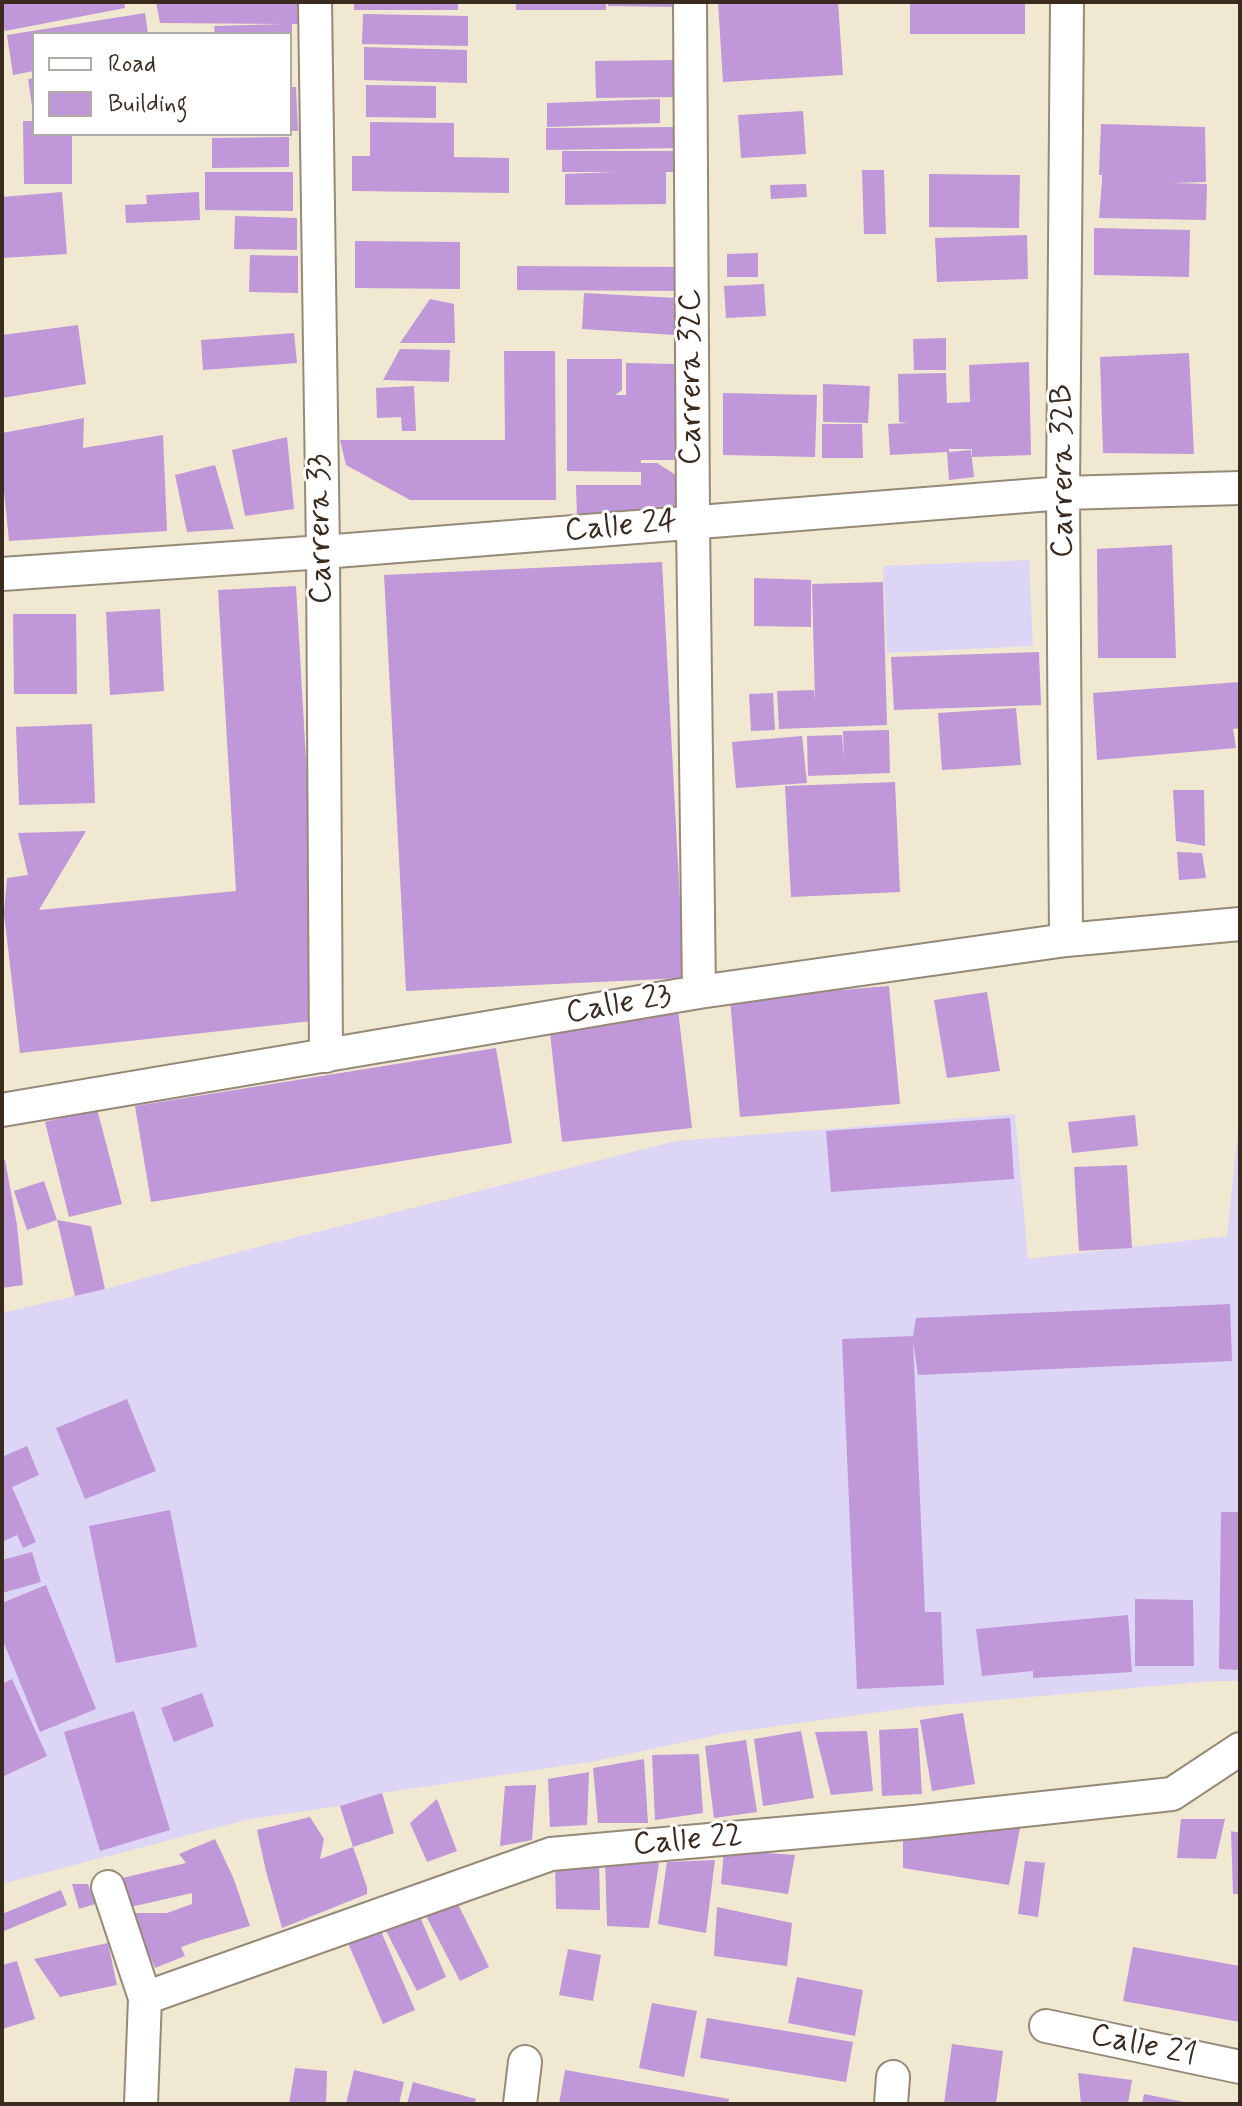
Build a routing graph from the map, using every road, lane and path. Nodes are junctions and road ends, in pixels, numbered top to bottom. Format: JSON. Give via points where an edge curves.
{"nodes":[{"id":1,"x":315,"y":2,"type":"edge"},
{"id":2,"x":690,"y":2,"type":"edge"},
{"id":3,"x":1067,"y":2,"type":"edge"},
{"id":4,"x":1240,"y":488,"type":"edge"},
{"id":5,"x":1063,"y":493,"type":"junction"},
{"id":6,"x":693,"y":522,"type":"junction"},
{"id":7,"x":323,"y":552,"type":"junction"},
{"id":8,"x":2,"y":574,"type":"edge"},
{"id":9,"x":1240,"y":924,"type":"edge"},
{"id":10,"x":1066,"y":940,"type":"junction"},
{"id":11,"x":699,"y":992,"type":"junction"},
{"id":12,"x":326,"y":1056,"type":"junction"},
{"id":13,"x":2,"y":1110,"type":"edge"},
{"id":14,"x":1240,"y":1749,"type":"edge"},
{"id":15,"x":108,"y":1887,"type":"dead end"},
{"id":16,"x":145,"y":1998,"type":"junction"},
{"id":17,"x":1046,"y":2026,"type":"dead end"},
{"id":18,"x":525,"y":2062,"type":"dead end"},
{"id":19,"x":1240,"y":2067,"type":"edge"},
{"id":20,"x":141,"y":2104,"type":"edge"},
{"id":21,"x":520,"y":2104,"type":"edge"}],
"edges":[{"from":1,"to":7,"type":"street","name":"Carrera 33"},
{"from":2,"to":6,"type":"street","name":"Carrera 32C"},
{"from":3,"to":5,"type":"street","name":"Carrera 32B"},
{"from":4,"to":5,"type":"street","name":"Calle 24"},
{"from":5,"to":6,"type":"street","name":"Calle 24"},
{"from":5,"to":10,"type":"street","name":"Carrera 32B"},
{"from":6,"to":7,"type":"street","name":"Calle 24"},
{"from":6,"to":11,"type":"street","name":"Carrera 32C"},
{"from":7,"to":8,"type":"street","name":"Calle 24"},
{"from":7,"to":12,"type":"street","name":"Carrera 33"},
{"from":9,"to":10,"type":"street","name":"Calle 23"},
{"from":10,"to":11,"type":"street","name":"Calle 23"},
{"from":11,"to":12,"type":"street","name":"Calle 23"},
{"from":12,"to":13,"type":"street","name":"Calle 23"},
{"from":14,"to":16,"type":"street","name":"Calle 22","via":[[1172,1794],[551,1854]]},
{"from":15,"to":16,"type":"street"},
{"from":16,"to":20,"type":"street"},
{"from":17,"to":19,"type":"street","name":"Calle 21"},
{"from":18,"to":21,"type":"street"}]}
